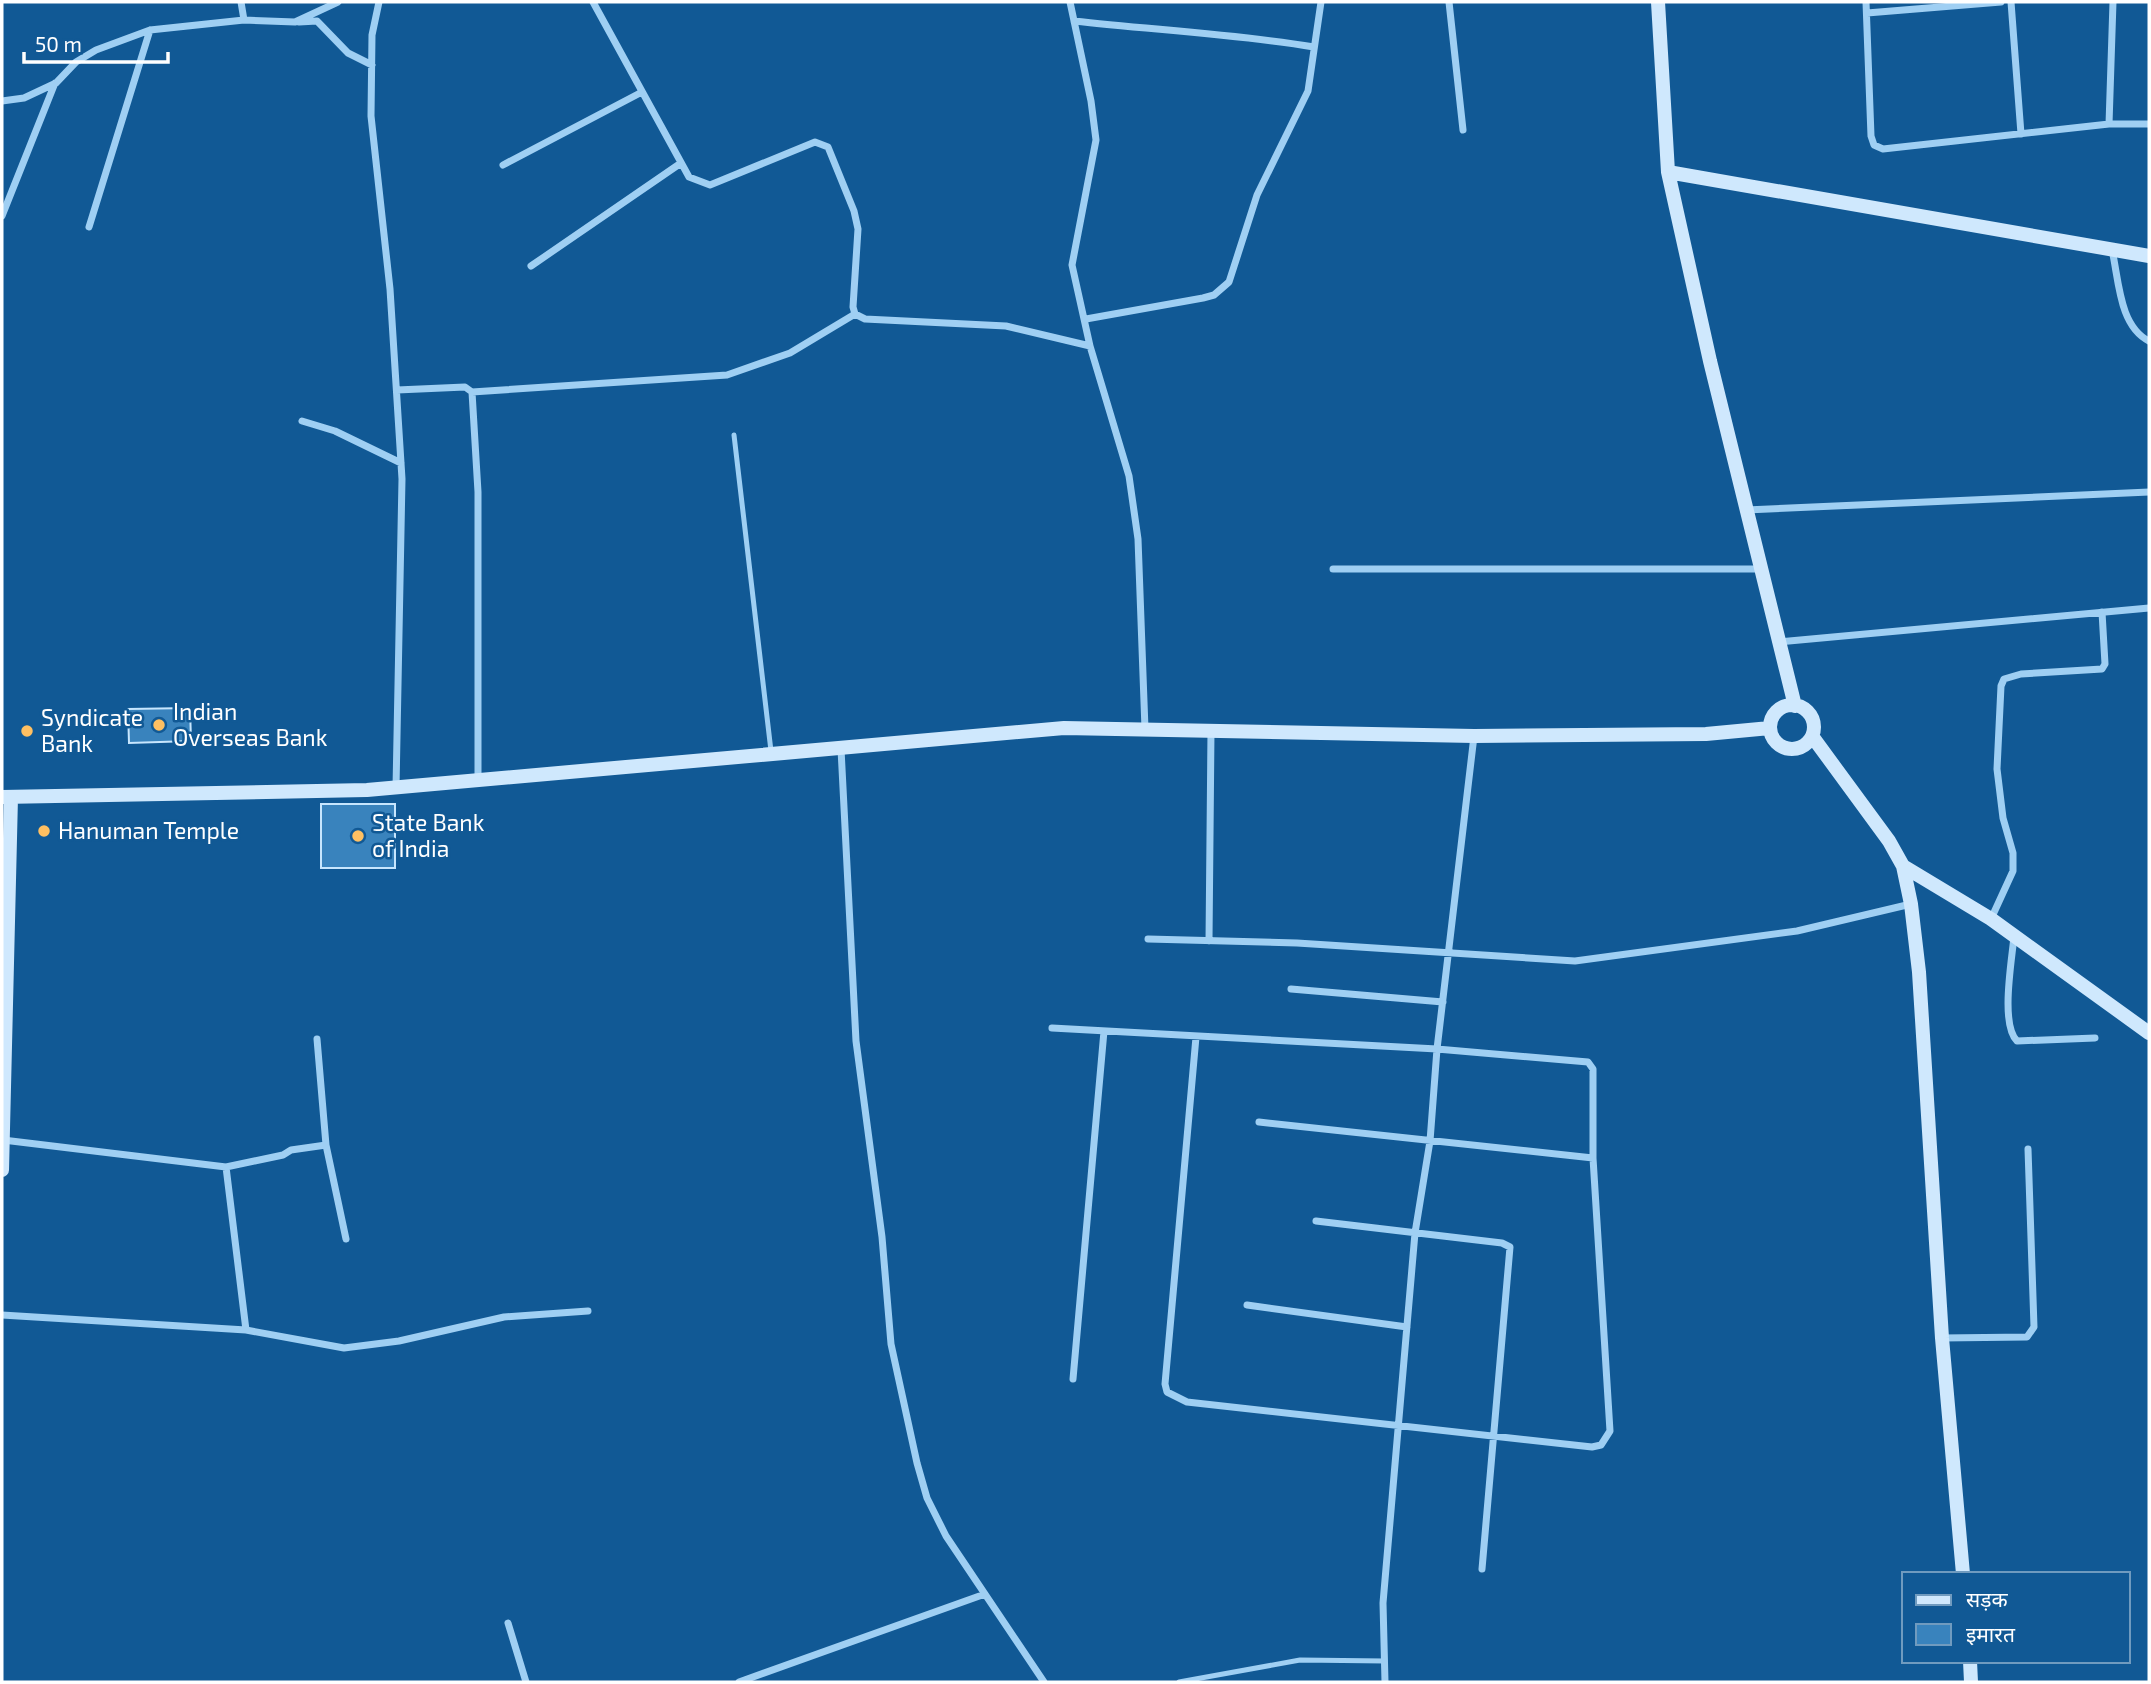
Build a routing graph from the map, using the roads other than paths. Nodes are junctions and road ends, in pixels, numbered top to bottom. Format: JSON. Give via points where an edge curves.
{"nodes":[{"id":1,"x":241,"y":2,"type":"edge"},
{"id":2,"x":338,"y":2,"type":"edge"},
{"id":3,"x":379,"y":2,"type":"edge"},
{"id":4,"x":593,"y":2,"type":"edge"},
{"id":5,"x":1070,"y":2,"type":"edge"},
{"id":6,"x":1321,"y":2,"type":"edge"},
{"id":7,"x":1449,"y":2,"type":"edge"},
{"id":8,"x":1658,"y":2,"type":"edge"},
{"id":9,"x":1866,"y":2,"type":"edge"},
{"id":10,"x":2001,"y":2,"type":"edge"},
{"id":11,"x":2011,"y":2,"type":"edge"},
{"id":12,"x":2113,"y":2,"type":"edge"},
{"id":13,"x":1867,"y":13,"type":"junction"},
{"id":14,"x":244,"y":20,"type":"junction"},
{"id":15,"x":1074,"y":21,"type":"junction"},
{"id":16,"x":295,"y":22,"type":"junction"},
{"id":17,"x":150,"y":30,"type":"junction"},
{"id":18,"x":1314,"y":47,"type":"junction"},
{"id":19,"x":372,"y":65,"type":"junction"},
{"id":20,"x":56,"y":83,"type":"junction"},
{"id":21,"x":642,"y":92,"type":"junction"},
{"id":22,"x":2,"y":101,"type":"edge"},
{"id":23,"x":2109,"y":124,"type":"junction"},
{"id":24,"x":2149,"y":124,"type":"edge"},
{"id":25,"x":1463,"y":130,"type":"dead end"},
{"id":26,"x":2021,"y":134,"type":"junction"},
{"id":27,"x":681,"y":163,"type":"junction"},
{"id":28,"x":503,"y":165,"type":"dead end"},
{"id":29,"x":1668,"y":172,"type":"junction"},
{"id":30,"x":2,"y":216,"type":"edge"},
{"id":31,"x":89,"y":227,"type":"dead end"},
{"id":32,"x":2112,"y":249,"type":"junction"},
{"id":33,"x":2149,"y":256,"type":"edge"},
{"id":34,"x":531,"y":266,"type":"dead end"},
{"id":35,"x":855,"y":314,"type":"junction"},
{"id":36,"x":1086,"y":319,"type":"junction"},
{"id":37,"x":2149,"y":341,"type":"edge"},
{"id":38,"x":1090,"y":346,"type":"junction"},
{"id":39,"x":397,"y":390,"type":"junction"},
{"id":40,"x":471,"y":392,"type":"junction"},
{"id":41,"x":302,"y":421,"type":"dead end"},
{"id":42,"x":734,"y":435,"type":"dead end"},
{"id":43,"x":401,"y":463,"type":"junction"},
{"id":44,"x":2149,"y":492,"type":"edge"},
{"id":45,"x":1746,"y":510,"type":"junction"},
{"id":46,"x":1333,"y":569,"type":"dead end"},
{"id":47,"x":1759,"y":569,"type":"junction"},
{"id":48,"x":2149,"y":608,"type":"edge"},
{"id":49,"x":2102,"y":612,"type":"junction"},
{"id":50,"x":1777,"y":642,"type":"junction"},
{"id":51,"x":1795,"y":706,"type":"junction"},
{"id":52,"x":1770,"y":728,"type":"junction"},
{"id":53,"x":1145,"y":729,"type":"junction"},
{"id":54,"x":1211,"y":731,"type":"junction"},
{"id":55,"x":1474,"y":736,"type":"junction"},
{"id":56,"x":1812,"y":736,"type":"junction"},
{"id":57,"x":841,"y":749,"type":"junction"},
{"id":58,"x":772,"y":755,"type":"junction"},
{"id":59,"x":478,"y":781,"type":"junction"},
{"id":60,"x":396,"y":788,"type":"junction"},
{"id":61,"x":6,"y":797,"type":"edge"},
{"id":62,"x":1903,"y":866,"type":"junction"},
{"id":63,"x":1911,"y":904,"type":"junction"},
{"id":64,"x":1991,"y":919,"type":"junction"},
{"id":65,"x":2014,"y":935,"type":"junction"},
{"id":66,"x":1148,"y":939,"type":"dead end"},
{"id":67,"x":1209,"y":941,"type":"junction"},
{"id":68,"x":1448,"y":953,"type":"junction"},
{"id":69,"x":1291,"y":989,"type":"dead end"},
{"id":70,"x":1443,"y":1002,"type":"junction"},
{"id":71,"x":1052,"y":1028,"type":"dead end"},
{"id":72,"x":1104,"y":1031,"type":"junction"},
{"id":73,"x":2149,"y":1033,"type":"edge"},
{"id":74,"x":1196,"y":1037,"type":"junction"},
{"id":75,"x":2095,"y":1038,"type":"dead end"},
{"id":76,"x":317,"y":1039,"type":"dead end"},
{"id":77,"x":1437,"y":1049,"type":"junction"},
{"id":78,"x":1259,"y":1122,"type":"dead end"},
{"id":79,"x":2,"y":1140,"type":"edge"},
{"id":80,"x":1430,"y":1141,"type":"junction"},
{"id":81,"x":326,"y":1145,"type":"junction"},
{"id":82,"x":2028,"y":1149,"type":"dead end"},
{"id":83,"x":1593,"y":1158,"type":"junction"},
{"id":84,"x":226,"y":1167,"type":"junction"},
{"id":85,"x":2,"y":1170,"type":"edge"},
{"id":86,"x":1316,"y":1221,"type":"dead end"},
{"id":87,"x":1415,"y":1233,"type":"junction"},
{"id":88,"x":346,"y":1239,"type":"dead end"},
{"id":89,"x":1247,"y":1305,"type":"dead end"},
{"id":90,"x":588,"y":1311,"type":"dead end"},
{"id":91,"x":2,"y":1315,"type":"edge"},
{"id":92,"x":1407,"y":1327,"type":"junction"},
{"id":93,"x":246,"y":1330,"type":"junction"},
{"id":94,"x":1942,"y":1338,"type":"junction"},
{"id":95,"x":1073,"y":1379,"type":"dead end"},
{"id":96,"x":1398,"y":1427,"type":"junction"},
{"id":97,"x":1495,"y":1438,"type":"junction"},
{"id":98,"x":1482,"y":1569,"type":"dead end"},
{"id":99,"x":1963,"y":1572,"type":"edge"},
{"id":100,"x":985,"y":1594,"type":"junction"},
{"id":101,"x":508,"y":1623,"type":"dead end"},
{"id":102,"x":1385,"y":1661,"type":"junction"},
{"id":103,"x":1970,"y":1663,"type":"edge"},
{"id":104,"x":526,"y":1682,"type":"edge"},
{"id":105,"x":739,"y":1682,"type":"edge"},
{"id":106,"x":1044,"y":1682,"type":"edge"},
{"id":107,"x":1179,"y":1682,"type":"edge"},
{"id":108,"x":1385,"y":1682,"type":"edge"},
{"id":109,"x":1971,"y":1682,"type":"edge"}],
"edges":[{"from":1,"to":14,"type":"street"},
{"from":2,"to":16,"type":"street"},
{"from":3,"to":19,"type":"street"},
{"from":4,"to":21,"type":"street"},
{"from":5,"to":15,"type":"street"},
{"from":6,"to":18,"type":"street"},
{"from":7,"to":25,"type":"street"},
{"from":8,"to":29,"type":"street"},
{"from":9,"to":13,"type":"street"},
{"from":10,"to":13,"type":"street"},
{"from":11,"to":26,"type":"street"},
{"from":12,"to":23,"type":"street"},
{"from":13,"to":26,"type":"street","via":[[1874,145],[1883,149]]},
{"from":14,"to":16,"type":"street"},
{"from":14,"to":17,"type":"street"},
{"from":15,"to":18,"type":"street"},
{"from":15,"to":36,"type":"street","via":[[1096,140],[1072,265]]},
{"from":16,"to":19,"type":"street","via":[[317,21],[348,52]]},
{"from":17,"to":20,"type":"street","via":[[96,50]]},
{"from":17,"to":31,"type":"street"},
{"from":18,"to":36,"type":"street","via":[[1308,91],[1257,195],[1229,282],[1203,298]]},
{"from":19,"to":39,"type":"street","via":[[371,116]]},
{"from":20,"to":22,"type":"street","via":[[24,98]]},
{"from":20,"to":30,"type":"street"},
{"from":21,"to":27,"type":"street"},
{"from":21,"to":28,"type":"street"},
{"from":23,"to":24,"type":"street"},
{"from":23,"to":26,"type":"street"},
{"from":27,"to":34,"type":"street"},
{"from":27,"to":35,"type":"street","via":[[690,177],[710,185],[815,142],[828,147],[858,229]]},
{"from":29,"to":32,"type":"street"},
{"from":29,"to":45,"type":"street"},
{"from":32,"to":33,"type":"street"},
{"from":32,"to":37,"type":"street","via":[[2127,320]]},
{"from":35,"to":38,"type":"street","via":[[865,319],[1006,326]]},
{"from":35,"to":40,"type":"street","via":[[790,353],[727,375]]},
{"from":36,"to":38,"type":"street"},
{"from":38,"to":53,"type":"street","via":[[1129,476],[1138,539]]},
{"from":39,"to":40,"type":"street","via":[[465,387]]},
{"from":39,"to":43,"type":"street"},
{"from":40,"to":59,"type":"street","via":[[478,492]]},
{"from":41,"to":43,"type":"street","via":[[335,431]]},
{"from":42,"to":58,"type":"lane"},
{"from":43,"to":60,"type":"street"},
{"from":44,"to":45,"type":"street"},
{"from":45,"to":47,"type":"street"},
{"from":46,"to":47,"type":"street"},
{"from":47,"to":50,"type":"street"},
{"from":48,"to":49,"type":"street"},
{"from":49,"to":50,"type":"street"},
{"from":49,"to":64,"type":"street","via":[[2102,670],[2021,674],[2004,679],[2001,686],[1997,769],[2013,871]]},
{"from":50,"to":51,"type":"street"},
{"from":51,"to":52,"type":"street","via":[[1777,711]]},
{"from":51,"to":56,"type":"street","via":[[1803,708],[1812,720]]},
{"from":52,"to":55,"type":"street","via":[[1706,734]]},
{"from":52,"to":56,"type":"street","via":[[1776,741],[1788,748],[1802,746]]},
{"from":53,"to":54,"type":"street"},
{"from":53,"to":57,"type":"street","via":[[1064,728]]},
{"from":54,"to":55,"type":"street"},
{"from":54,"to":67,"type":"street"},
{"from":55,"to":68,"type":"street"},
{"from":56,"to":62,"type":"street"},
{"from":57,"to":58,"type":"street"},
{"from":57,"to":100,"type":"street","via":[[856,1041],[891,1344],[927,1498]]},
{"from":58,"to":59,"type":"street"},
{"from":59,"to":60,"type":"street"},
{"from":60,"to":61,"type":"street"},
{"from":61,"to":79,"type":"street"},
{"from":62,"to":63,"type":"street"},
{"from":62,"to":64,"type":"street"},
{"from":63,"to":68,"type":"street","via":[[1797,931],[1575,961]]},
{"from":63,"to":94,"type":"street"},
{"from":64,"to":65,"type":"street"},
{"from":65,"to":73,"type":"street"},
{"from":65,"to":75,"type":"street","via":[[2010,1035],[2017,1041]]},
{"from":66,"to":67,"type":"street"},
{"from":67,"to":68,"type":"street"},
{"from":68,"to":70,"type":"street"},
{"from":69,"to":70,"type":"street"},
{"from":70,"to":77,"type":"street"},
{"from":71,"to":72,"type":"street"},
{"from":72,"to":74,"type":"street"},
{"from":72,"to":95,"type":"street"},
{"from":74,"to":77,"type":"street"},
{"from":74,"to":96,"type":"street","via":[[1167,1392],[1187,1402]]},
{"from":76,"to":81,"type":"street"},
{"from":77,"to":80,"type":"street"},
{"from":77,"to":83,"type":"street","via":[[1588,1062],[1593,1069]]},
{"from":78,"to":80,"type":"street"},
{"from":79,"to":84,"type":"street"},
{"from":79,"to":85,"type":"street"},
{"from":80,"to":83,"type":"street"},
{"from":80,"to":87,"type":"street"},
{"from":81,"to":84,"type":"street"},
{"from":81,"to":88,"type":"street"},
{"from":82,"to":94,"type":"street","via":[[2034,1327],[2027,1337]]},
{"from":83,"to":97,"type":"street","via":[[1610,1431],[1601,1445],[1592,1447]]},
{"from":84,"to":93,"type":"street"},
{"from":86,"to":87,"type":"street"},
{"from":87,"to":92,"type":"street"},
{"from":87,"to":97,"type":"street","via":[[1510,1247]]},
{"from":89,"to":92,"type":"street"},
{"from":90,"to":93,"type":"street","via":[[504,1317],[399,1341],[344,1348]]},
{"from":91,"to":93,"type":"street"},
{"from":92,"to":96,"type":"street"},
{"from":94,"to":99,"type":"street"},
{"from":96,"to":97,"type":"street"},
{"from":96,"to":102,"type":"street","via":[[1383,1603]]},
{"from":97,"to":98,"type":"street"},
{"from":100,"to":105,"type":"street"},
{"from":100,"to":106,"type":"street"},
{"from":101,"to":104,"type":"street"},
{"from":102,"to":107,"type":"lane","via":[[1300,1660]]},
{"from":102,"to":108,"type":"street"},
{"from":103,"to":109,"type":"street"}]}
